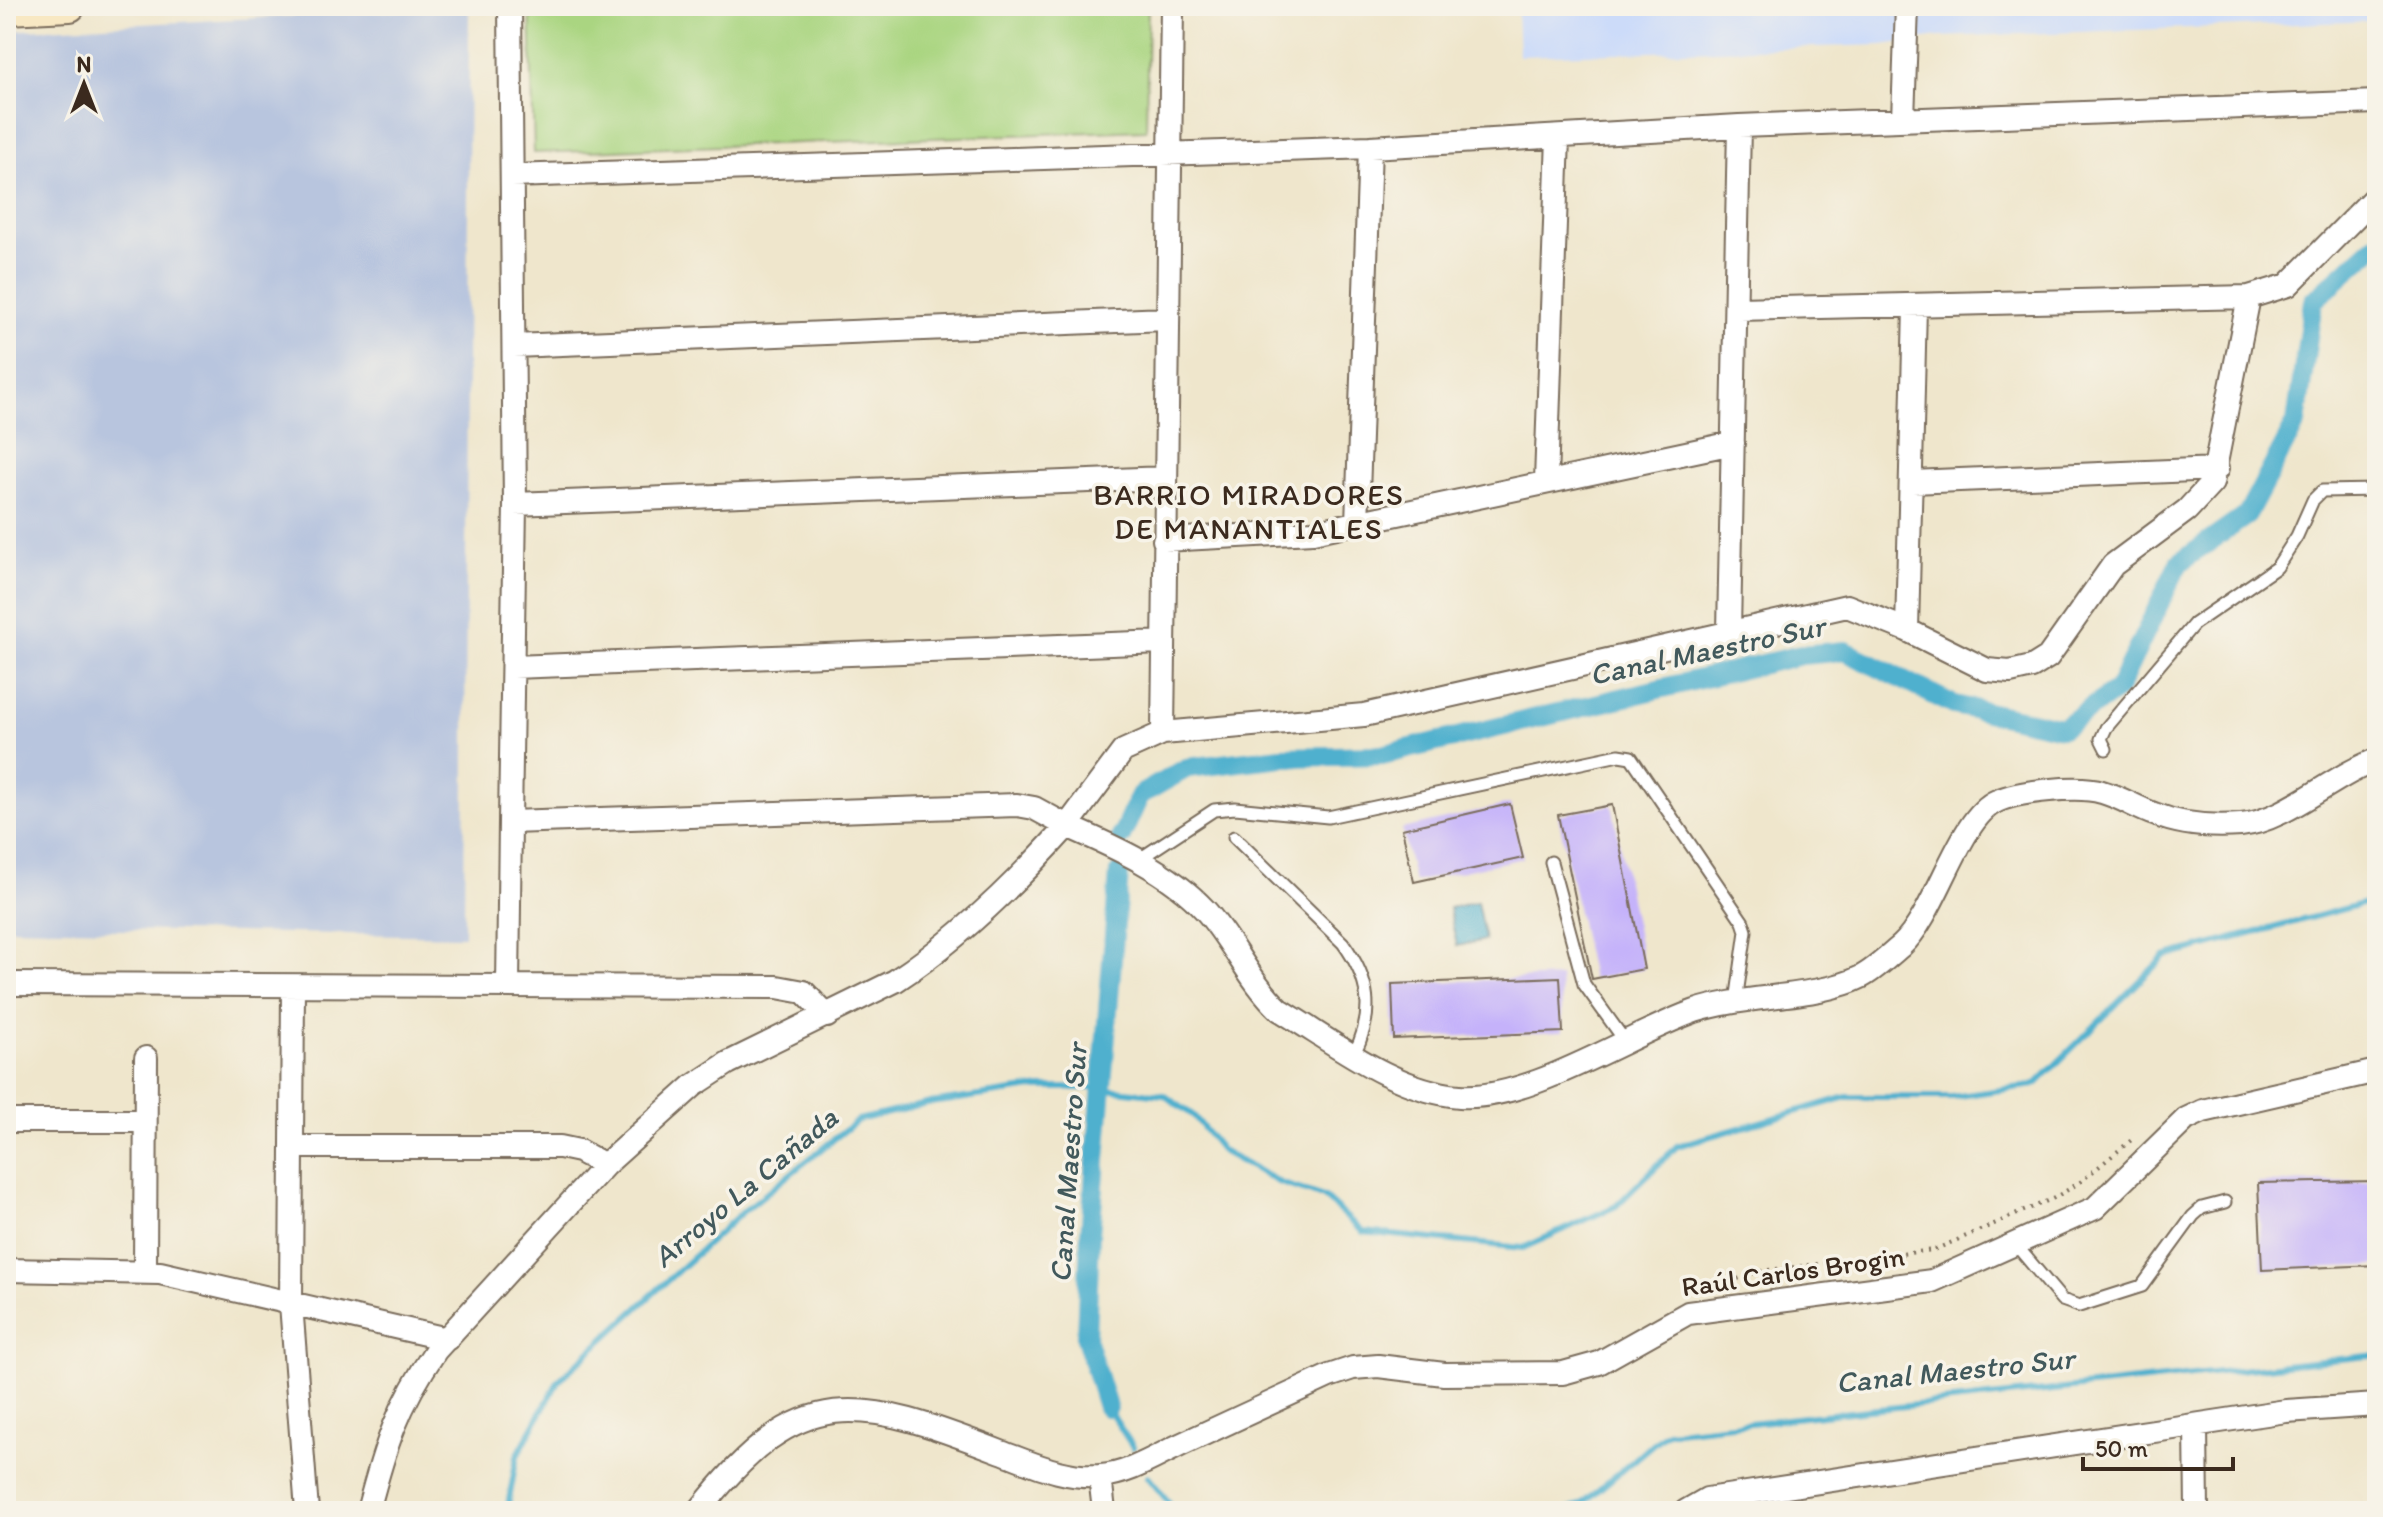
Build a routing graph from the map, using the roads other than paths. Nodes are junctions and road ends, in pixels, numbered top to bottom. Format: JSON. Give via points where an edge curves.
{"nodes":[{"id":1,"x":70,"y":6,"type":"edge"},
{"id":2,"x":510,"y":6,"type":"edge"},
{"id":3,"x":1172,"y":6,"type":"edge"},
{"id":4,"x":1907,"y":6,"type":"edge"},
{"id":5,"x":6,"y":9,"type":"edge"},
{"id":6,"x":2377,"y":102,"type":"edge"},
{"id":7,"x":1903,"y":119,"type":"junction"},
{"id":8,"x":1739,"y":126,"type":"junction"},
{"id":9,"x":1558,"y":137,"type":"junction"},
{"id":10,"x":1370,"y":147,"type":"junction"},
{"id":11,"x":1168,"y":154,"type":"junction"},
{"id":12,"x":512,"y":176,"type":"junction"},
{"id":13,"x":2377,"y":195,"type":"edge"},
{"id":14,"x":2249,"y":297,"type":"junction"},
{"id":15,"x":1915,"y":307,"type":"junction"},
{"id":16,"x":1738,"y":309,"type":"junction"},
{"id":17,"x":1166,"y":319,"type":"junction"},
{"id":18,"x":514,"y":346,"type":"junction"},
{"id":19,"x":1733,"y":443,"type":"junction"},
{"id":20,"x":2217,"y":469,"type":"junction"},
{"id":21,"x":1165,"y":478,"type":"junction"},
{"id":22,"x":1546,"y":481,"type":"junction"},
{"id":23,"x":1912,"y":482,"type":"junction"},
{"id":24,"x":2377,"y":490,"type":"edge"},
{"id":25,"x":515,"y":504,"type":"junction"},
{"id":26,"x":1357,"y":523,"type":"junction"},
{"id":27,"x":1164,"y":540,"type":"junction"},
{"id":28,"x":1907,"y":630,"type":"junction"},
{"id":29,"x":1729,"y":631,"type":"junction"},
{"id":30,"x":1163,"y":642,"type":"junction"},
{"id":31,"x":513,"y":667,"type":"junction"},
{"id":32,"x":1163,"y":733,"type":"junction"},
{"id":33,"x":2106,"y":749,"type":"dead end"},
{"id":34,"x":2377,"y":760,"type":"edge"},
{"id":35,"x":510,"y":822,"type":"junction"},
{"id":36,"x":1067,"y":826,"type":"junction"},
{"id":37,"x":1234,"y":837,"type":"dead end"},
{"id":38,"x":1137,"y":861,"type":"junction"},
{"id":39,"x":1551,"y":862,"type":"dead end"},
{"id":40,"x":6,"y":984,"type":"edge"},
{"id":41,"x":293,"y":986,"type":"junction"},
{"id":42,"x":508,"y":986,"type":"junction"},
{"id":43,"x":1736,"y":1002,"type":"junction"},
{"id":44,"x":827,"y":1016,"type":"junction"},
{"id":45,"x":1625,"y":1041,"type":"junction"},
{"id":46,"x":1354,"y":1054,"type":"junction"},
{"id":47,"x":146,"y":1058,"type":"dead end"},
{"id":48,"x":2377,"y":1071,"type":"edge"},
{"id":49,"x":6,"y":1121,"type":"edge"},
{"id":50,"x":145,"y":1121,"type":"junction"},
{"id":51,"x":292,"y":1147,"type":"junction"},
{"id":52,"x":605,"y":1165,"type":"junction"},
{"id":53,"x":2225,"y":1202,"type":"dead end"},
{"id":54,"x":2016,"y":1245,"type":"junction"},
{"id":55,"x":6,"y":1270,"type":"edge"},
{"id":56,"x":145,"y":1271,"type":"junction"},
{"id":57,"x":291,"y":1304,"type":"junction"},
{"id":58,"x":447,"y":1339,"type":"junction"},
{"id":59,"x":2377,"y":1405,"type":"edge"},
{"id":60,"x":2196,"y":1426,"type":"junction"},
{"id":61,"x":1100,"y":1476,"type":"junction"},
{"id":62,"x":307,"y":1511,"type":"edge"},
{"id":63,"x":368,"y":1511,"type":"edge"},
{"id":64,"x":699,"y":1511,"type":"edge"},
{"id":65,"x":1104,"y":1511,"type":"edge"},
{"id":66,"x":1686,"y":1511,"type":"edge"},
{"id":67,"x":2197,"y":1511,"type":"edge"}],
"edges":[{"from":1,"to":5,"type":"main road"},
{"from":2,"to":12,"type":"street"},
{"from":3,"to":11,"type":"street"},
{"from":4,"to":7,"type":"street"},
{"from":6,"to":7,"type":"street"},
{"from":7,"to":8,"type":"street"},
{"from":8,"to":9,"type":"street"},
{"from":8,"to":16,"type":"street"},
{"from":9,"to":10,"type":"street"},
{"from":9,"to":22,"type":"street"},
{"from":10,"to":11,"type":"street"},
{"from":10,"to":26,"type":"street"},
{"from":11,"to":12,"type":"street"},
{"from":11,"to":17,"type":"street"},
{"from":12,"to":18,"type":"street"},
{"from":13,"to":14,"type":"street","via":[[2288,285]]},
{"from":14,"to":15,"type":"street"},
{"from":14,"to":20,"type":"street"},
{"from":15,"to":16,"type":"street"},
{"from":15,"to":23,"type":"street"},
{"from":16,"to":19,"type":"street"},
{"from":17,"to":18,"type":"street"},
{"from":17,"to":21,"type":"street"},
{"from":18,"to":25,"type":"street"},
{"from":19,"to":22,"type":"street"},
{"from":19,"to":29,"type":"street"},
{"from":20,"to":23,"type":"street"},
{"from":20,"to":28,"type":"street","via":[[2202,497],[2113,565],[2048,657],[2032,667],[1987,670]]},
{"from":21,"to":25,"type":"street"},
{"from":21,"to":27,"type":"street"},
{"from":22,"to":26,"type":"street"},
{"from":23,"to":28,"type":"street"},
{"from":24,"to":33,"type":"lane","via":[[2322,491],[2277,567],[2194,624],[2106,728],[2101,739]]},
{"from":25,"to":31,"type":"street"},
{"from":26,"to":27,"type":"street","via":[[1286,536]]},
{"from":27,"to":30,"type":"street"},
{"from":28,"to":29,"type":"street","via":[[1847,606]]},
{"from":29,"to":32,"type":"street","via":[[1364,715]]},
{"from":30,"to":31,"type":"street"},
{"from":30,"to":32,"type":"street"},
{"from":31,"to":35,"type":"street"},
{"from":32,"to":36,"type":"street","via":[[1123,751]]},
{"from":34,"to":43,"type":"street","via":[[2246,824],[2219,826],[2158,816],[2101,791],[2026,793],[1996,801],[1971,827],[1914,932],[1863,976]]},
{"from":35,"to":36,"type":"street","via":[[1017,805]]},
{"from":35,"to":42,"type":"street"},
{"from":36,"to":38,"type":"street"},
{"from":36,"to":44,"type":"street","via":[[919,965]]},
{"from":37,"to":46,"type":"lane","via":[[1356,962],[1367,988],[1368,1015]]},
{"from":38,"to":43,"type":"lane","via":[[1214,810],[1328,817],[1619,755],[1631,757],[1743,922]]},
{"from":38,"to":46,"type":"street","via":[[1206,911],[1280,1010]]},
{"from":39,"to":45,"type":"lane","via":[[1584,984]]},
{"from":40,"to":41,"type":"street"},
{"from":41,"to":42,"type":"street"},
{"from":41,"to":51,"type":"street"},
{"from":42,"to":44,"type":"street","via":[[789,988],[804,992]]},
{"from":43,"to":45,"type":"street","via":[[1698,1010]]},
{"from":44,"to":52,"type":"street","via":[[713,1072]]},
{"from":45,"to":46,"type":"street","via":[[1531,1082],[1493,1094],[1461,1096],[1403,1083]]},
{"from":47,"to":50,"type":"street"},
{"from":48,"to":54,"type":"street","name":"Raúl Carlos Brogin","via":[[2186,1119],[2102,1203]]},
{"from":49,"to":50,"type":"street"},
{"from":50,"to":56,"type":"street"},
{"from":51,"to":52,"type":"street","via":[[560,1147]]},
{"from":51,"to":57,"type":"street"},
{"from":52,"to":58,"type":"street"},
{"from":53,"to":54,"type":"lane","via":[[2193,1216],[2142,1286],[2079,1306],[2062,1300]]},
{"from":54,"to":61,"type":"street","name":"Raúl Carlos Brogin","via":[[1932,1281],[1688,1313],[1599,1363],[1572,1371],[1444,1374],[1353,1368],[1135,1466]]},
{"from":55,"to":56,"type":"street"},
{"from":56,"to":57,"type":"street"},
{"from":57,"to":58,"type":"street"},
{"from":57,"to":62,"type":"street"},
{"from":58,"to":63,"type":"street","via":[[399,1409]]},
{"from":59,"to":60,"type":"street","via":[[2286,1411]]},
{"from":60,"to":66,"type":"street","via":[[1707,1499]]},
{"from":60,"to":67,"type":"street"},
{"from":61,"to":64,"type":"street","via":[[1056,1473],[922,1421],[892,1414],[826,1412],[759,1443]]},
{"from":61,"to":65,"type":"street"}]}
